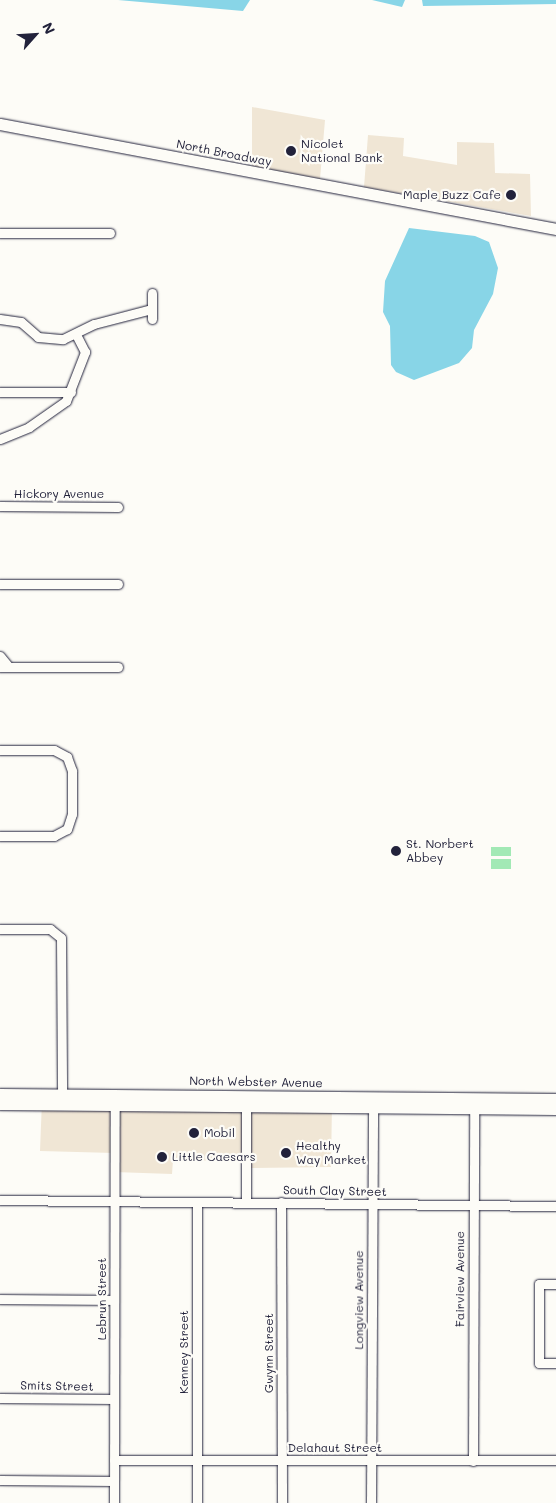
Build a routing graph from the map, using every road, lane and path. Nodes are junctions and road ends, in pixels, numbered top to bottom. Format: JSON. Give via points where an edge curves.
{"nodes":[{"id":1,"x":0,"y":124,"type":"edge"},
{"id":2,"x":556,"y":229,"type":"edge"},
{"id":3,"x":0,"y":232,"type":"edge"},
{"id":4,"x":110,"y":233,"type":"dead end"},
{"id":5,"x":152,"y":293,"type":"dead end"},
{"id":6,"x":152,"y":308,"type":"junction"},
{"id":7,"x":0,"y":319,"type":"edge"},
{"id":8,"x":152,"y":319,"type":"dead end"},
{"id":9,"x":76,"y":334,"type":"junction"},
{"id":10,"x":0,"y":392,"type":"edge"},
{"id":11,"x":71,"y":392,"type":"junction"},
{"id":12,"x":0,"y":439,"type":"edge"},
{"id":13,"x":0,"y":506,"type":"edge"},
{"id":14,"x":118,"y":507,"type":"dead end"},
{"id":15,"x":0,"y":584,"type":"edge"},
{"id":16,"x":118,"y":584,"type":"dead end"},
{"id":17,"x":0,"y":656,"type":"edge"},
{"id":18,"x":5,"y":667,"type":"edge"},
{"id":19,"x":118,"y":667,"type":"dead end"},
{"id":20,"x":0,"y":750,"type":"edge"},
{"id":21,"x":0,"y":836,"type":"edge"},
{"id":22,"x":0,"y":929,"type":"edge"},
{"id":23,"x":0,"y":1094,"type":"edge"},
{"id":24,"x":62,"y":1099,"type":"junction"},
{"id":25,"x":556,"y":1099,"type":"edge"},
{"id":26,"x":115,"y":1100,"type":"junction"},
{"id":27,"x":246,"y":1101,"type":"junction"},
{"id":28,"x":373,"y":1102,"type":"junction"},
{"id":29,"x":474,"y":1103,"type":"junction"},
{"id":30,"x":511,"y":1103,"type":"junction"},
{"id":31,"x":0,"y":1104,"type":"edge"},
{"id":32,"x":556,"y":1109,"type":"edge"},
{"id":33,"x":0,"y":1200,"type":"edge"},
{"id":34,"x":114,"y":1202,"type":"junction"},
{"id":35,"x":197,"y":1202,"type":"junction"},
{"id":36,"x":246,"y":1202,"type":"junction"},
{"id":37,"x":281,"y":1202,"type":"junction"},
{"id":38,"x":371,"y":1204,"type":"junction"},
{"id":39,"x":473,"y":1205,"type":"junction"},
{"id":40,"x":556,"y":1206,"type":"edge"},
{"id":41,"x":556,"y":1284,"type":"edge"},
{"id":42,"x":0,"y":1298,"type":"edge"},
{"id":43,"x":114,"y":1300,"type":"junction"},
{"id":44,"x":556,"y":1363,"type":"edge"},
{"id":45,"x":0,"y":1398,"type":"edge"},
{"id":46,"x":114,"y":1399,"type":"junction"},
{"id":47,"x":114,"y":1460,"type":"junction"},
{"id":48,"x":197,"y":1460,"type":"junction"},
{"id":49,"x":282,"y":1460,"type":"junction"},
{"id":50,"x":473,"y":1460,"type":"junction"},
{"id":51,"x":556,"y":1460,"type":"edge"},
{"id":52,"x":371,"y":1461,"type":"junction"},
{"id":53,"x":0,"y":1480,"type":"edge"},
{"id":54,"x":114,"y":1481,"type":"junction"},
{"id":55,"x":114,"y":1503,"type":"edge"},
{"id":56,"x":197,"y":1503,"type":"edge"},
{"id":57,"x":282,"y":1503,"type":"edge"},
{"id":58,"x":371,"y":1503,"type":"edge"}],
"edges":[{"from":1,"to":2,"type":"main road","name":"North Broadway"},
{"from":3,"to":4,"type":"street"},
{"from":5,"to":6,"type":"street"},
{"from":6,"to":8,"type":"street"},
{"from":6,"to":9,"type":"street","via":[[94,324]]},
{"from":7,"to":9,"type":"street","via":[[21,322],[44,339],[63,339]]},
{"from":9,"to":11,"type":"street","via":[[85,352]]},
{"from":10,"to":11,"type":"street"},
{"from":11,"to":12,"type":"street","via":[[51,414]]},
{"from":13,"to":14,"type":"street","name":"Hickory Avenue"},
{"from":15,"to":16,"type":"street"},
{"from":17,"to":18,"type":"street"},
{"from":18,"to":19,"type":"street"},
{"from":20,"to":21,"type":"street","via":[[54,750],[63,754],[71,768],[72,814],[70,825],[58,835]]},
{"from":22,"to":24,"type":"street","via":[[50,929],[61,938]]},
{"from":23,"to":24,"type":"main road","name":"North Webster Avenue"},
{"from":24,"to":26,"type":"main road","name":"North Webster Avenue"},
{"from":24,"to":31,"type":"main road","name":"North Webster Avenue"},
{"from":25,"to":30,"type":"main road"},
{"from":26,"to":27,"type":"main road","name":"North Webster Avenue"},
{"from":26,"to":34,"type":"street","name":"Lebrun Street"},
{"from":27,"to":28,"type":"main road","name":"North Webster Avenue"},
{"from":27,"to":36,"type":"street"},
{"from":28,"to":29,"type":"main road","name":"North Webster Avenue"},
{"from":28,"to":38,"type":"street","name":"Longview Avenue"},
{"from":29,"to":30,"type":"main road","name":"North Webster Avenue"},
{"from":29,"to":39,"type":"street","name":"Fairview Avenue"},
{"from":30,"to":32,"type":"main road"},
{"from":33,"to":34,"type":"street","name":"South Clay Street"},
{"from":34,"to":35,"type":"street","name":"South Clay Street"},
{"from":34,"to":43,"type":"street","name":"Lebrun Street"},
{"from":35,"to":36,"type":"street","name":"South Clay Street"},
{"from":35,"to":48,"type":"street","name":"Kenney Street"},
{"from":36,"to":37,"type":"street","name":"South Clay Street"},
{"from":37,"to":38,"type":"street","name":"South Clay Street"},
{"from":37,"to":49,"type":"street","name":"Gwynn Street"},
{"from":38,"to":39,"type":"street","name":"South Clay Street"},
{"from":38,"to":52,"type":"street","name":"Longview Avenue"},
{"from":39,"to":40,"type":"street","name":"South Clay Street"},
{"from":39,"to":50,"type":"street","name":"Fairview Avenue"},
{"from":41,"to":44,"type":"street","via":[[539,1284],[539,1363]]},
{"from":42,"to":43,"type":"street"},
{"from":43,"to":46,"type":"street","name":"Lebrun Street"},
{"from":45,"to":46,"type":"street","name":"Smits Street"},
{"from":46,"to":47,"type":"street","name":"Lebrun Street"},
{"from":47,"to":48,"type":"street","name":"Delahaut Street"},
{"from":47,"to":54,"type":"street","name":"Lebrun Street"},
{"from":48,"to":49,"type":"street","name":"Delahaut Street"},
{"from":48,"to":56,"type":"street","name":"Kenney Street"},
{"from":49,"to":52,"type":"street","name":"Delahaut Street"},
{"from":49,"to":57,"type":"street","name":"Gwynn Street"},
{"from":50,"to":51,"type":"street","name":"Delahaut Street"},
{"from":50,"to":52,"type":"street","name":"Delahaut Street"},
{"from":52,"to":58,"type":"street","name":"Longview Avenue"},
{"from":53,"to":54,"type":"street"},
{"from":54,"to":55,"type":"street","name":"Lebrun Street"}]}
